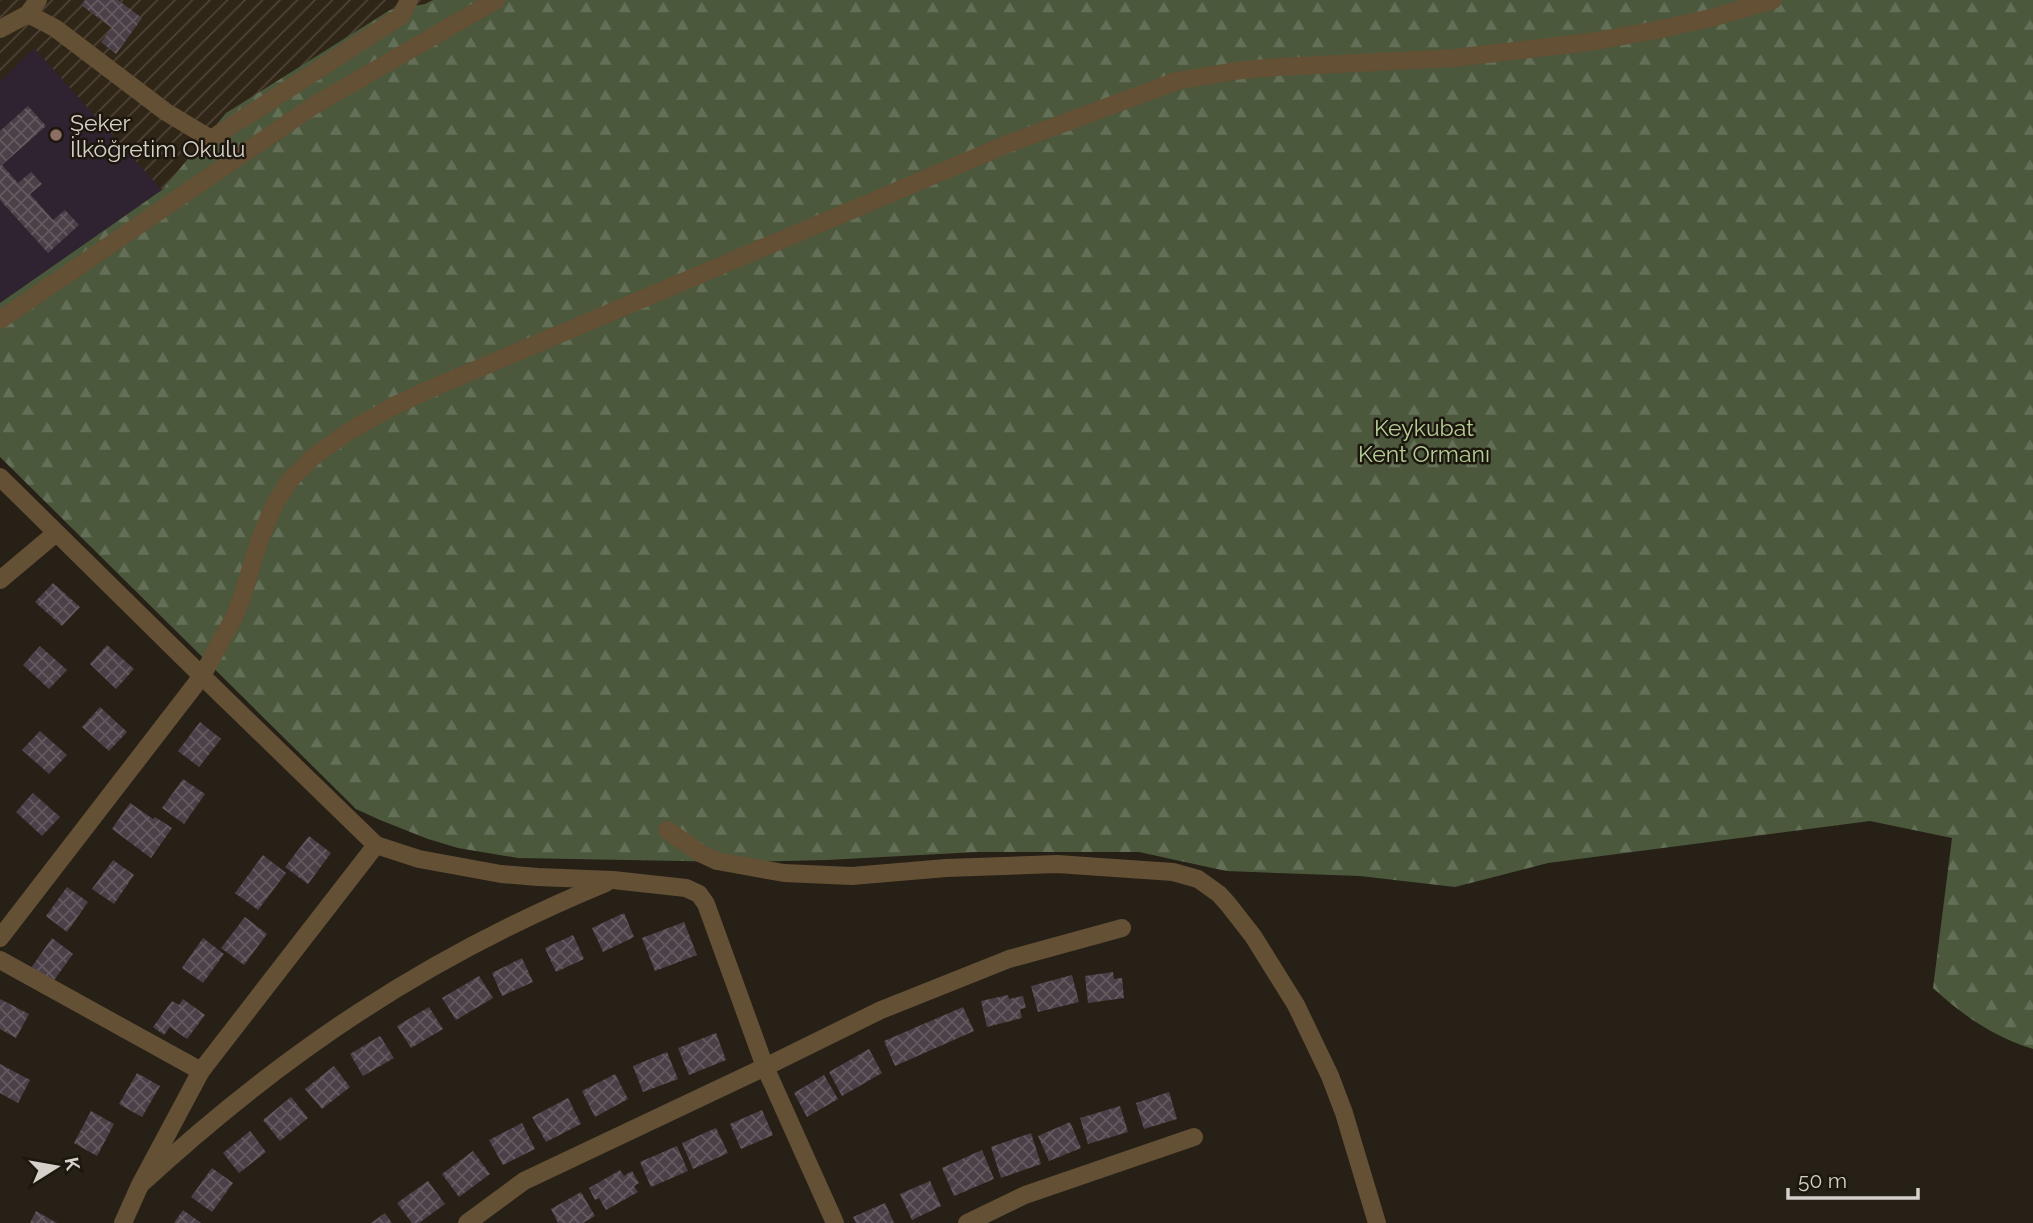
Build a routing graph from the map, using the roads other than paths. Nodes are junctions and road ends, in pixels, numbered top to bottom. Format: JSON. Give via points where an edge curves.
{"nodes":[{"id":1,"x":409,"y":0,"type":"edge"},
{"id":2,"x":496,"y":0,"type":"edge"},
{"id":3,"x":1773,"y":0,"type":"edge"},
{"id":4,"x":33,"y":7,"type":"edge"},
{"id":5,"x":0,"y":29,"type":"edge"},
{"id":6,"x":211,"y":139,"type":"junction"},
{"id":7,"x":243,"y":154,"type":"junction"},
{"id":8,"x":0,"y":320,"type":"edge"},
{"id":9,"x":0,"y":477,"type":"edge"},
{"id":10,"x":56,"y":533,"type":"junction"},
{"id":11,"x":0,"y":580,"type":"edge"},
{"id":12,"x":202,"y":676,"type":"junction"},
{"id":13,"x":667,"y":830,"type":"dead end"},
{"id":14,"x":376,"y":845,"type":"junction"},
{"id":15,"x":613,"y":880,"type":"junction"},
{"id":16,"x":1122,"y":928,"type":"dead end"},
{"id":17,"x":0,"y":938,"type":"edge"},
{"id":18,"x":0,"y":960,"type":"edge"},
{"id":19,"x":765,"y":1067,"type":"junction"},
{"id":20,"x":201,"y":1071,"type":"junction"},
{"id":21,"x":1194,"y":1137,"type":"dead end"},
{"id":22,"x":140,"y":1185,"type":"junction"},
{"id":23,"x":123,"y":1223,"type":"edge"},
{"id":24,"x":467,"y":1223,"type":"edge"},
{"id":25,"x":835,"y":1223,"type":"edge"},
{"id":26,"x":967,"y":1223,"type":"edge"},
{"id":27,"x":1377,"y":1223,"type":"edge"}],
"edges":[{"from":1,"to":6,"type":"street","via":[[401,16]]},
{"from":2,"to":7,"type":"street","via":[[313,107]]},
{"from":3,"to":12,"type":"street","via":[[1590,42],[1454,58],[1273,67],[1177,81],[1005,145],[428,390],[348,432],[291,479],[259,541],[233,619]]},
{"from":4,"to":5,"type":"street"},
{"from":4,"to":6,"type":"street","via":[[166,112]]},
{"from":6,"to":7,"type":"street"},
{"from":7,"to":8,"type":"street"},
{"from":9,"to":10,"type":"street"},
{"from":10,"to":11,"type":"street"},
{"from":10,"to":12,"type":"street"},
{"from":12,"to":14,"type":"street"},
{"from":12,"to":17,"type":"street"},
{"from":13,"to":27,"type":"street","via":[[717,861],[784,873],[852,876],[1057,864],[1160,871],[1209,885],[1261,947],[1296,1005],[1344,1112]]},
{"from":14,"to":15,"type":"street","via":[[460,868]]},
{"from":14,"to":20,"type":"street"},
{"from":15,"to":19,"type":"street","via":[[686,888],[703,898]]},
{"from":15,"to":22,"type":"street","via":[[496,932],[386,993],[266,1077]]},
{"from":16,"to":19,"type":"street","via":[[1009,959],[881,1010]]},
{"from":18,"to":20,"type":"street"},
{"from":19,"to":24,"type":"street","via":[[524,1181]]},
{"from":19,"to":25,"type":"street"},
{"from":20,"to":22,"type":"street"},
{"from":21,"to":26,"type":"street","via":[[1025,1195]]},
{"from":22,"to":23,"type":"street"}]}
